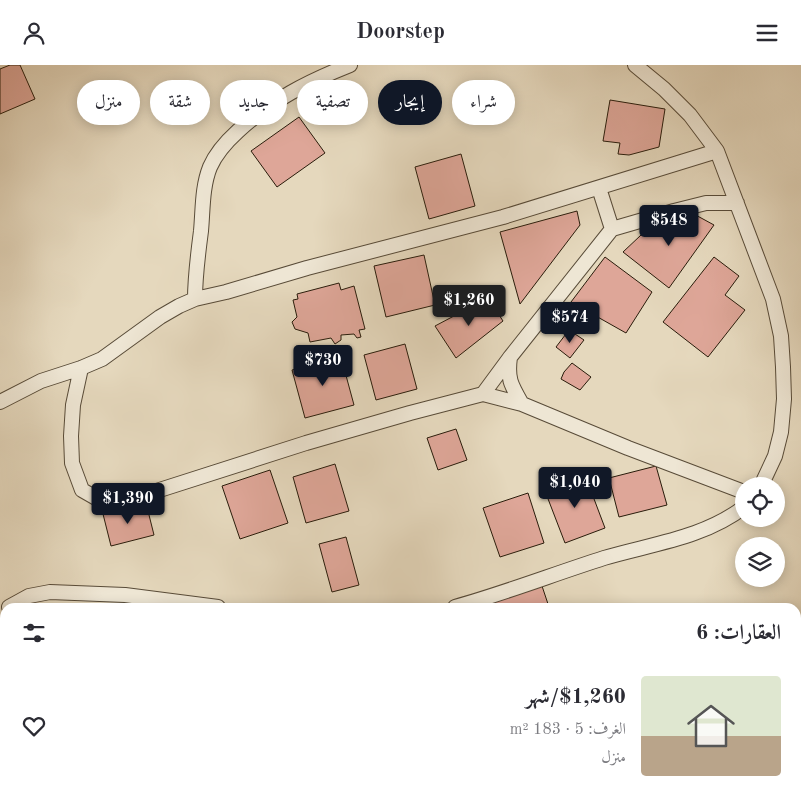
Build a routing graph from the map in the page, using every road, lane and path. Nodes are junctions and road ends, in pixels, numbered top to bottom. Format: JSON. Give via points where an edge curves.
{"nodes":[{"id":1,"x":350,"y":65,"type":"edge"},
{"id":2,"x":635,"y":65,"type":"edge"},
{"id":3,"x":717,"y":151,"type":"junction"},
{"id":4,"x":599,"y":188,"type":"junction"},
{"id":5,"x":737,"y":203,"type":"junction"},
{"id":6,"x":612,"y":229,"type":"junction"},
{"id":7,"x":195,"y":299,"type":"junction"},
{"id":8,"x":511,"y":356,"type":"junction"},
{"id":9,"x":81,"y":367,"type":"junction"},
{"id":10,"x":483,"y":394,"type":"junction"},
{"id":11,"x":0,"y":402,"type":"edge"},
{"id":12,"x":522,"y":403,"type":"junction"},
{"id":13,"x":766,"y":477,"type":"edge"},
{"id":14,"x":735,"y":489,"type":"edge"},
{"id":15,"x":735,"y":514,"type":"edge"},
{"id":16,"x":16,"y":603,"type":"edge"},
{"id":17,"x":187,"y":603,"type":"edge"},
{"id":18,"x":470,"y":603,"type":"edge"}],
"edges":[{"from":1,"to":7,"type":"street","via":[[299,87],[278,100],[252,118],[220,151],[206,182]]},
{"from":2,"to":3,"type":"street","via":[[690,115]]},
{"from":3,"to":4,"type":"street"},
{"from":3,"to":5,"type":"street"},
{"from":4,"to":6,"type":"street"},
{"from":4,"to":7,"type":"street","via":[[503,217]]},
{"from":5,"to":6,"type":"street","via":[[706,203]]},
{"from":5,"to":13,"type":"street","via":[[773,299],[781,336],[784,399],[781,432]]},
{"from":6,"to":8,"type":"street"},
{"from":7,"to":9,"type":"street","via":[[166,313],[102,359]]},
{"from":8,"to":10,"type":"street"},
{"from":8,"to":12,"type":"street","via":[[508,371]]},
{"from":9,"to":10,"type":"street","via":[[73,405],[72,463],[82,490],[104,502],[122,501],[315,441]]},
{"from":9,"to":11,"type":"street","via":[[41,381]]},
{"from":10,"to":12,"type":"street"},
{"from":12,"to":14,"type":"street"},
{"from":15,"to":18,"type":"street","via":[[693,534],[603,559]]},
{"from":16,"to":17,"type":"street","via":[[29,596],[50,592],[125,595]]}]}
